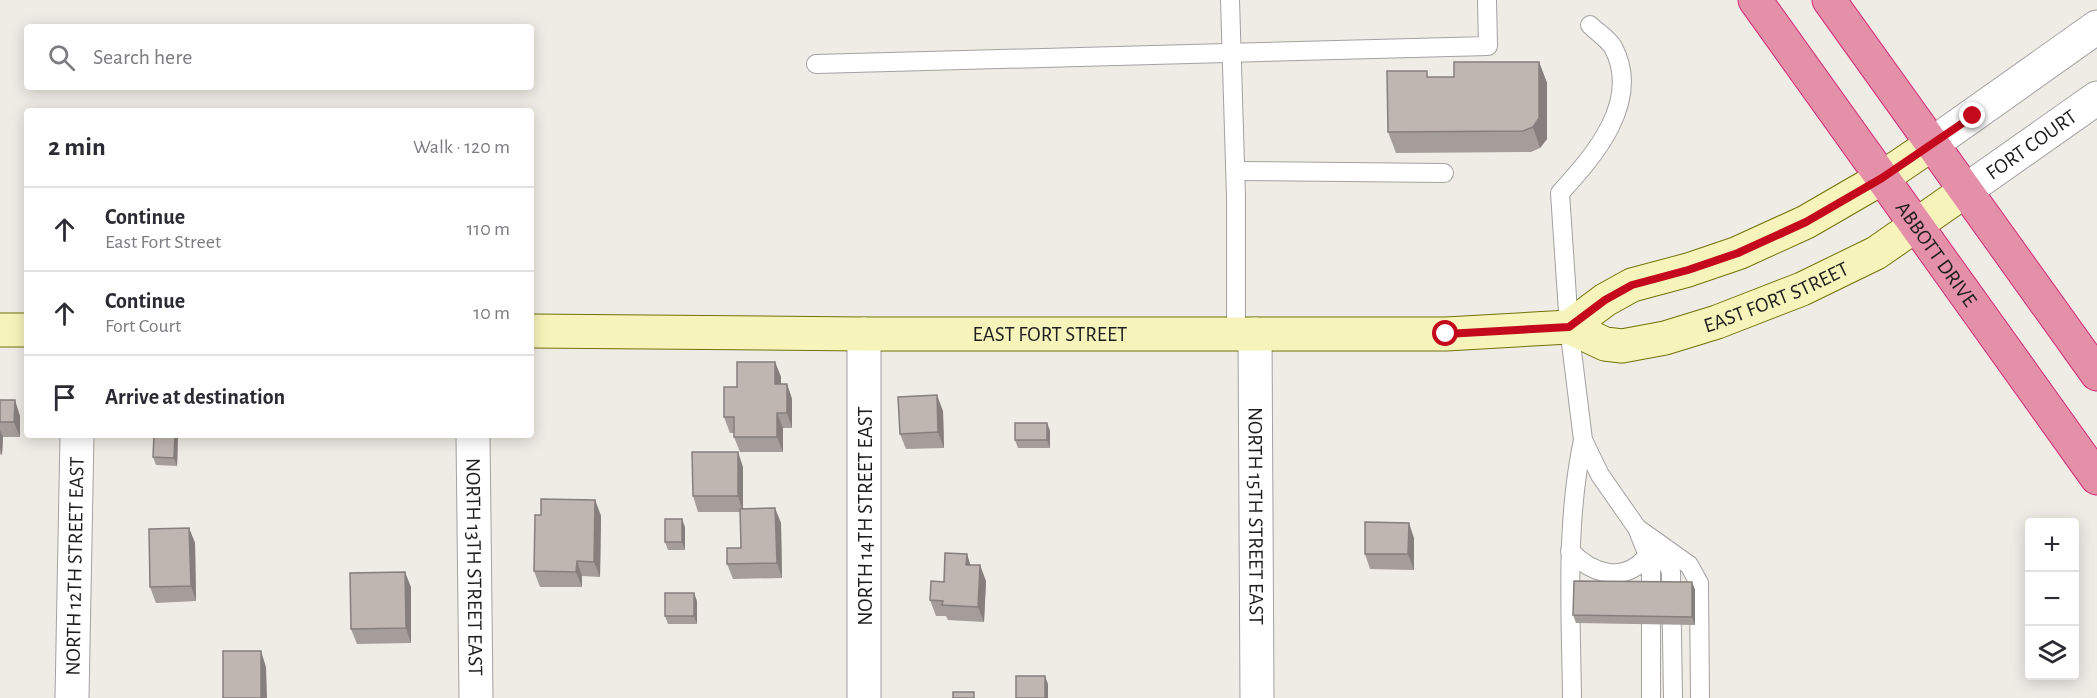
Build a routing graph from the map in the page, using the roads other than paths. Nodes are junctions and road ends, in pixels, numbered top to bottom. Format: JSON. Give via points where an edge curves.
{"nodes":[{"id":1,"x":1230,"y":0,"type":"edge"},
{"id":2,"x":1487,"y":0,"type":"edge"},
{"id":3,"x":1755,"y":0,"type":"edge"},
{"id":4,"x":1828,"y":0,"type":"edge"},
{"id":5,"x":1590,"y":25,"type":"dead end"},
{"id":6,"x":2097,"y":27,"type":"edge"},
{"id":7,"x":1232,"y":53,"type":"junction"},
{"id":8,"x":816,"y":64,"type":"dead end"},
{"id":9,"x":2097,"y":98,"type":"edge"},
{"id":10,"x":1932,"y":144,"type":"junction"},
{"id":11,"x":1236,"y":171,"type":"junction"},
{"id":12,"x":1444,"y":173,"type":"dead end"},
{"id":13,"x":1882,"y":178,"type":"junction"},
{"id":14,"x":1965,"y":191,"type":"junction"},
{"id":15,"x":1916,"y":226,"type":"junction"},
{"id":16,"x":1569,"y":327,"type":"junction"},
{"id":17,"x":0,"y":330,"type":"edge"},
{"id":18,"x":24,"y":330,"type":"edge"},
{"id":19,"x":534,"y":331,"type":"edge"},
{"id":20,"x":864,"y":334,"type":"junction"},
{"id":21,"x":1245,"y":334,"type":"junction"},
{"id":22,"x":2097,"y":374,"type":"edge"},
{"id":23,"x":77,"y":438,"type":"edge"},
{"id":24,"x":473,"y":438,"type":"edge"},
{"id":25,"x":1583,"y":440,"type":"junction"},
{"id":26,"x":2097,"y":478,"type":"edge"},
{"id":27,"x":1653,"y":549,"type":"junction"},
{"id":28,"x":1570,"y":551,"type":"junction"},
{"id":29,"x":72,"y":698,"type":"edge"},
{"id":30,"x":476,"y":698,"type":"edge"},
{"id":31,"x":864,"y":698,"type":"edge"},
{"id":32,"x":1257,"y":698,"type":"edge"},
{"id":33,"x":1572,"y":698,"type":"edge"},
{"id":34,"x":1651,"y":698,"type":"edge"},
{"id":35,"x":1673,"y":698,"type":"edge"},
{"id":36,"x":1700,"y":698,"type":"edge"}],
"edges":[{"from":1,"to":7,"type":"lane"},
{"from":2,"to":7,"type":"lane","via":[[1488,46]]},
{"from":3,"to":13,"type":"highway","name":"ABBOTT DRIVE"},
{"from":4,"to":10,"type":"highway"},
{"from":5,"to":16,"type":"lane","via":[[1612,45],[1621,67],[1622,92],[1599,147],[1560,193]]},
{"from":6,"to":10,"type":"street"},
{"from":7,"to":8,"type":"lane"},
{"from":7,"to":11,"type":"lane"},
{"from":9,"to":14,"type":"street","name":"FORT COURT"},
{"from":10,"to":13,"type":"street"},
{"from":10,"to":14,"type":"highway"},
{"from":11,"to":12,"type":"lane"},
{"from":11,"to":21,"type":"lane"},
{"from":13,"to":15,"type":"highway","name":"ABBOTT DRIVE"},
{"from":13,"to":16,"type":"street","via":[[1757,245],[1632,285]]},
{"from":14,"to":15,"type":"street","name":"EAST FORT STREET"},
{"from":14,"to":22,"type":"highway"},
{"from":15,"to":16,"type":"street","name":"EAST FORT STREET","via":[[1876,253],[1802,289],[1689,332],[1622,346],[1605,344]]},
{"from":15,"to":26,"type":"highway","name":"ABBOTT DRIVE"},
{"from":16,"to":21,"type":"street","name":"EAST FORT STREET","via":[[1477,334]]},
{"from":16,"to":25,"type":"lane"},
{"from":17,"to":18,"type":"street"},
{"from":19,"to":20,"type":"street","name":"EAST FORT STREET"},
{"from":20,"to":21,"type":"street","name":"EAST FORT STREET"},
{"from":20,"to":31,"type":"street","name":"NORTH 14TH STREET EAST"},
{"from":21,"to":32,"type":"street","name":"NORTH 15TH STREET EAST"},
{"from":23,"to":29,"type":"street","name":"NORTH 12TH STREET EAST"},
{"from":24,"to":30,"type":"street","name":"NORTH 13TH STREET EAST"},
{"from":25,"to":27,"type":"lane","via":[[1600,476]]},
{"from":25,"to":28,"type":"lane","via":[[1575,478]]},
{"from":27,"to":28,"type":"lane","via":[[1631,570],[1611,573],[1582,563]]},
{"from":27,"to":34,"type":"lane"},
{"from":27,"to":35,"type":"lane","via":[[1671,572]]},
{"from":27,"to":36,"type":"lane","via":[[1689,565],[1699,583]]},
{"from":28,"to":33,"type":"lane"}]}
